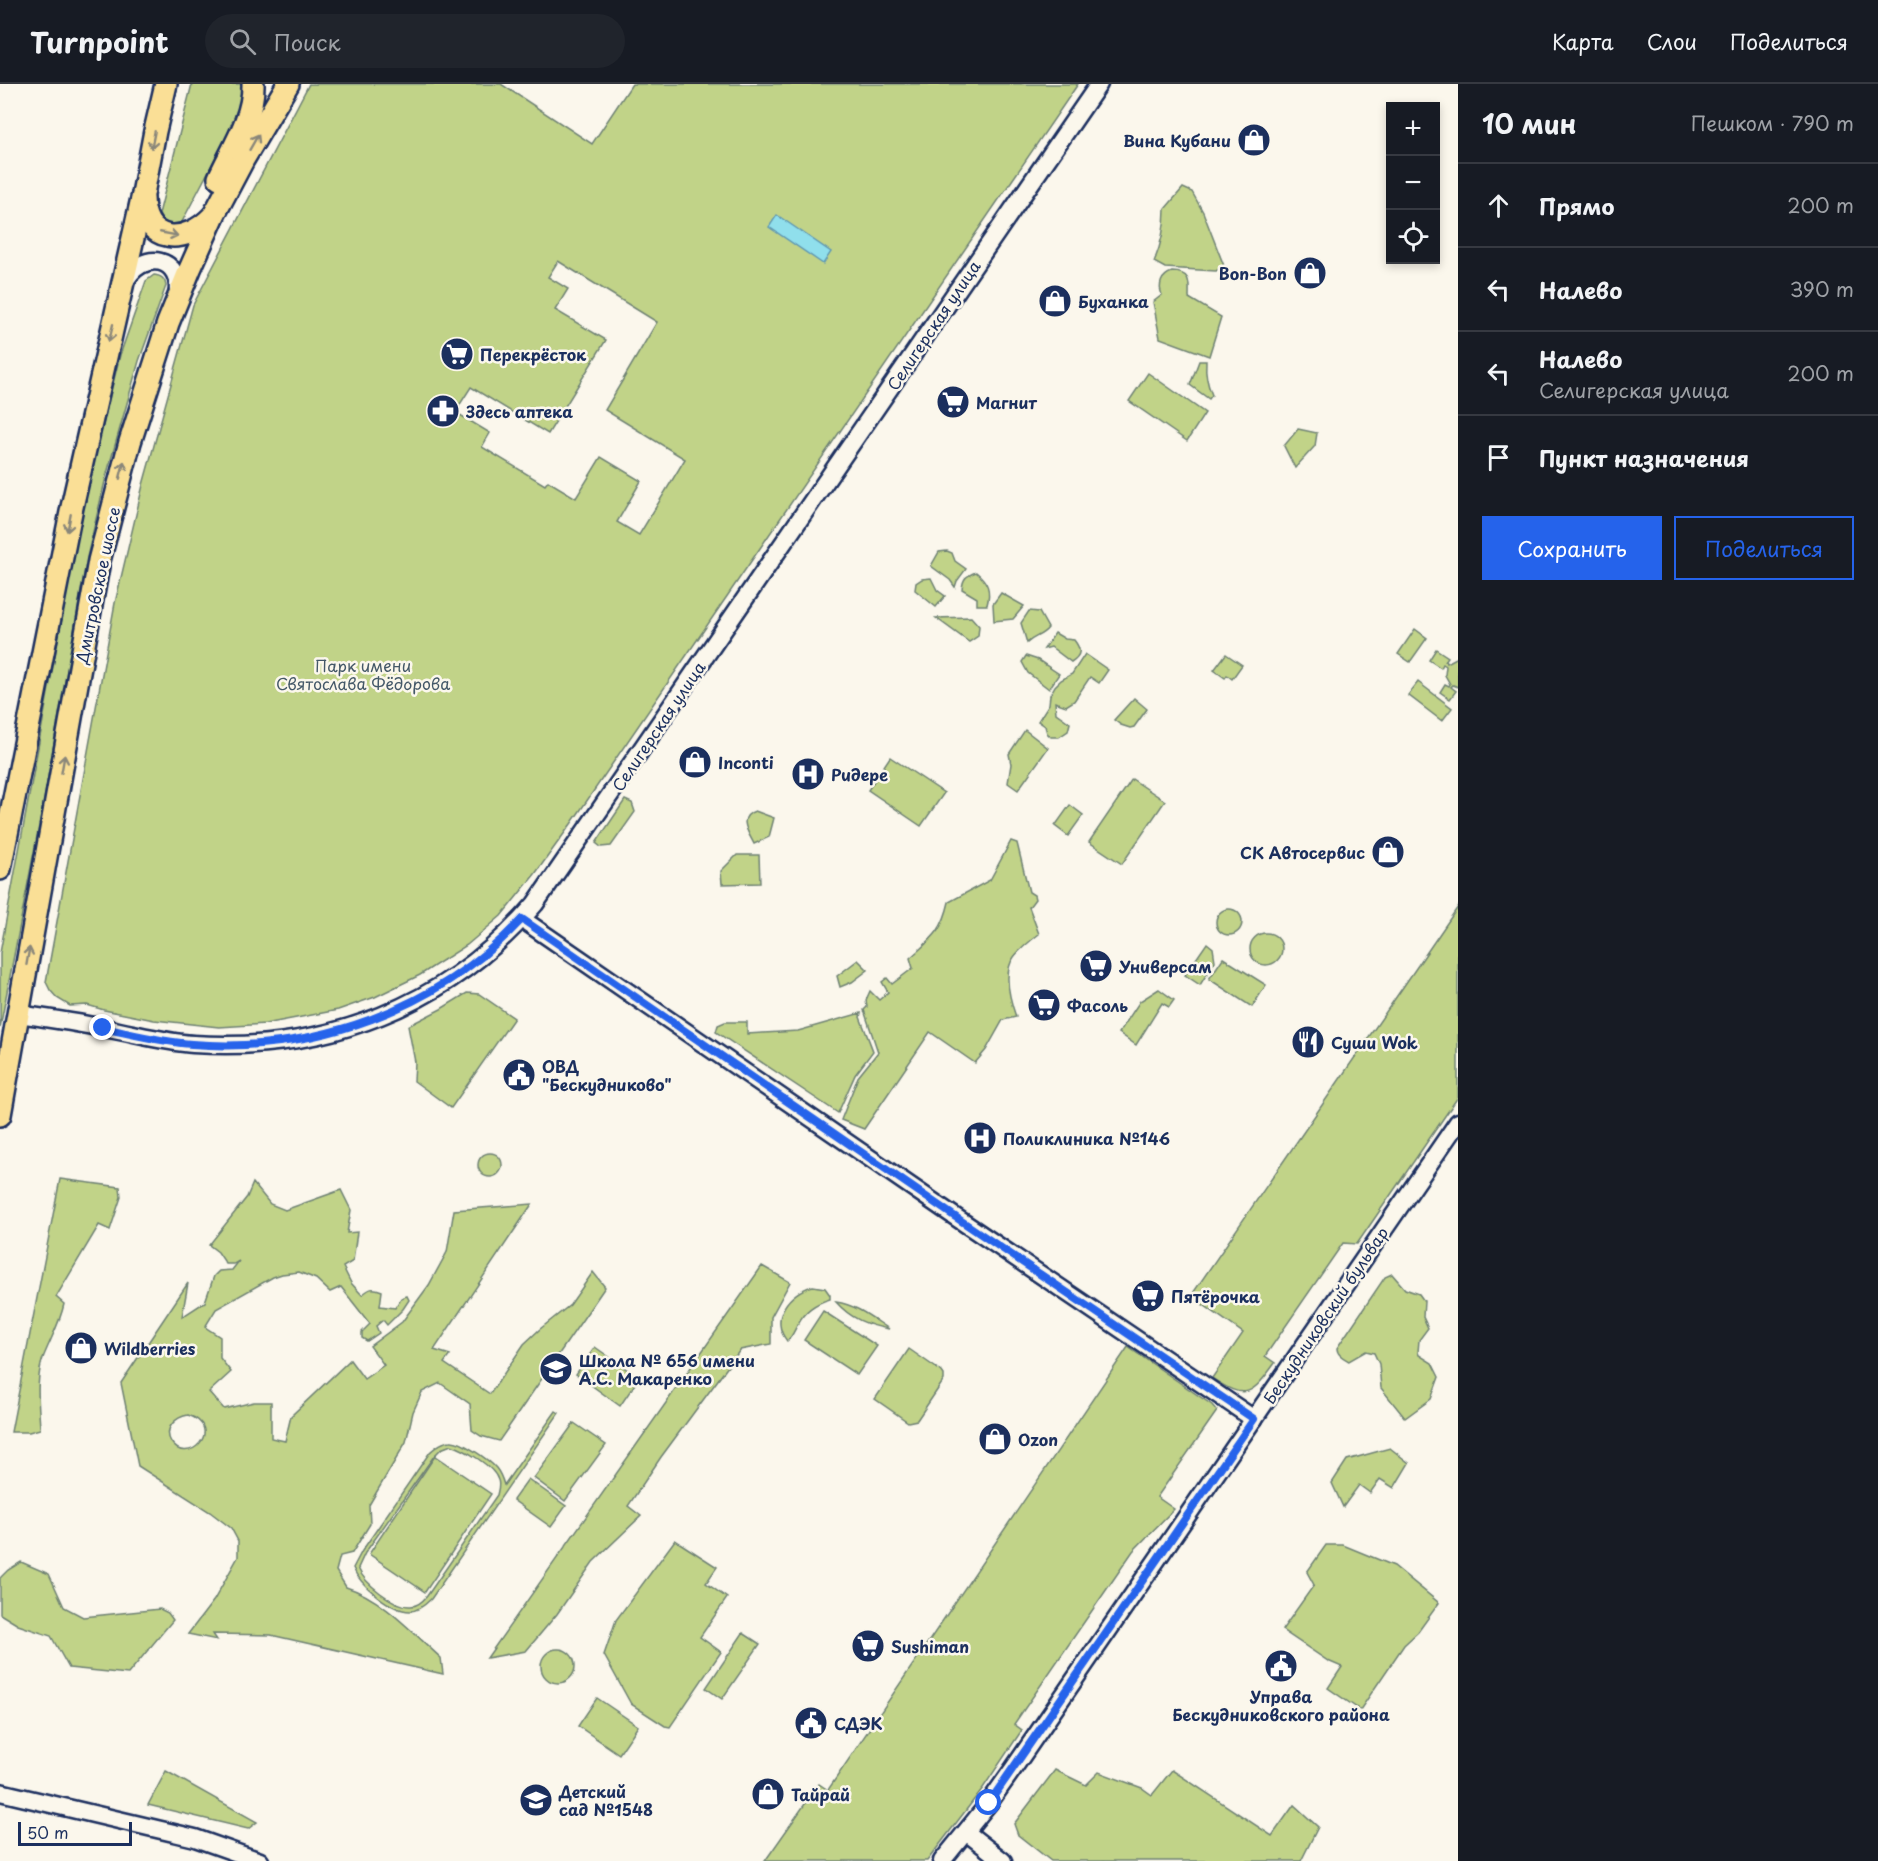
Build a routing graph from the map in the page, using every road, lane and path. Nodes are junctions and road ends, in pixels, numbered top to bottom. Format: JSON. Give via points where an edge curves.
{"nodes":[{"id":1,"x":253,"y":84,"type":"edge"},
{"id":2,"x":288,"y":84,"type":"edge"},
{"id":3,"x":1099,"y":84,"type":"edge"},
{"id":4,"x":166,"y":85,"type":"edge"},
{"id":5,"x":143,"y":194,"type":"junction"},
{"id":6,"x":215,"y":213,"type":"junction"},
{"id":7,"x":196,"y":229,"type":"junction"},
{"id":8,"x":190,"y":269,"type":"junction"},
{"id":9,"x":119,"y":295,"type":"junction"},
{"id":10,"x":176,"y":302,"type":"junction"},
{"id":11,"x":0,"y":869,"type":"edge"},
{"id":12,"x":522,"y":919,"type":"junction"},
{"id":13,"x":18,"y":1014,"type":"junction"},
{"id":14,"x":0,"y":1115,"type":"edge"},
{"id":15,"x":1458,"y":1122,"type":"edge"},
{"id":16,"x":1254,"y":1419,"type":"junction"},
{"id":17,"x":0,"y":1792,"type":"edge"},
{"id":18,"x":966,"y":1832,"type":"junction"},
{"id":19,"x":260,"y":1861,"type":"edge"},
{"id":20,"x":942,"y":1861,"type":"edge"},
{"id":21,"x":1003,"y":1861,"type":"edge"}],
"edges":[{"from":1,"to":7,"type":"main road","via":[[245,121]]},
{"from":6,"to":2,"type":"main road","name":"Дмитровское шоссе","one_way":true},
{"from":3,"to":12,"type":"street","name":"Селигерская улица","via":[[579,842]]},
{"from":4,"to":5,"type":"main road","one_way":true},
{"from":5,"to":7,"type":"main road","one_way":true,"via":[[147,218],[157,232],[174,237]]},
{"from":5,"to":9,"type":"main road"},
{"from":6,"to":7,"type":"main road"},
{"from":6,"to":8,"type":"main road","name":"Дмитровское шоссе"},
{"from":7,"to":8,"type":"main road"},
{"from":8,"to":10,"type":"main road","name":"Дмитровское шоссе"},
{"from":9,"to":10,"type":"street","via":[[131,272],[156,260],[174,272],[179,287]]},
{"from":9,"to":11,"type":"main road","one_way":true},
{"from":13,"to":10,"type":"main road","name":"Дмитровское шоссе","one_way":true,"via":[[99,561],[130,442]]},
{"from":12,"to":13,"type":"street","name":"Селигерская улица","via":[[490,951],[427,994],[356,1025],[315,1037],[246,1046],[190,1044]]},
{"from":12,"to":16,"type":"street"},
{"from":13,"to":14,"type":"main road","name":"Дмитровское шоссе"},
{"from":15,"to":16,"type":"street","name":"Бескудниковский бульвар"},
{"from":16,"to":18,"type":"street","name":"Бескудниковский бульвар"},
{"from":17,"to":19,"type":"street","via":[[195,1838]]},
{"from":18,"to":20,"type":"street","name":"Бескудниковский бульвар"},
{"from":18,"to":21,"type":"street"}]}
